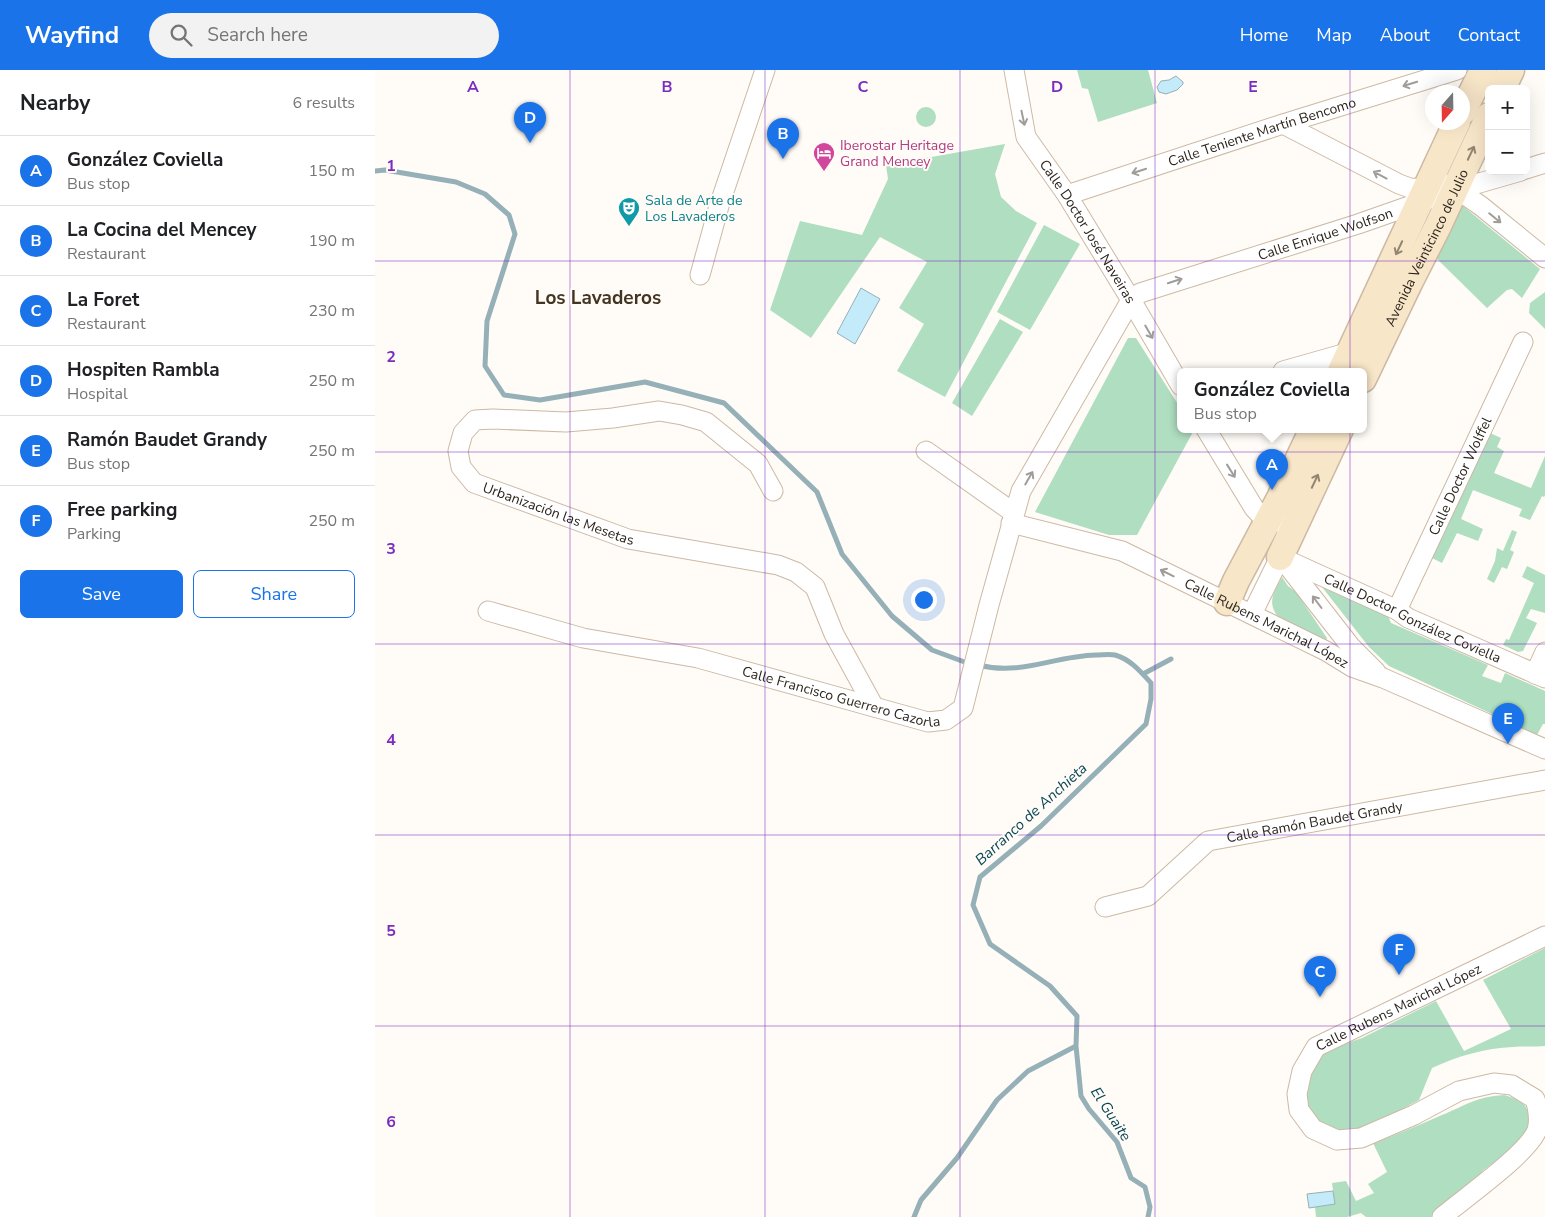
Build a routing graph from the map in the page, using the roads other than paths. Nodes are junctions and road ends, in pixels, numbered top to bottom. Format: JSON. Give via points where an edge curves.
{"nodes":[{"id":1,"x":765,"y":70,"type":"edge"},
{"id":2,"x":1014,"y":70,"type":"edge"},
{"id":3,"x":1457,"y":70,"type":"edge"},
{"id":4,"x":1483,"y":70,"type":"edge"},
{"id":5,"x":1511,"y":70,"type":"edge"},
{"id":6,"x":1504,"y":85,"type":"edge"},
{"id":7,"x":1470,"y":97,"type":"edge"},
{"id":8,"x":1283,"y":124,"type":"junction"},
{"id":9,"x":1485,"y":125,"type":"edge"},
{"id":10,"x":1453,"y":130,"type":"edge"},
{"id":11,"x":1545,"y":164,"type":"edge"},
{"id":12,"x":1530,"y":169,"type":"edge"},
{"id":13,"x":1507,"y":175,"type":"edge"},
{"id":14,"x":1427,"y":187,"type":"junction"},
{"id":15,"x":1455,"y":190,"type":"junction"},
{"id":16,"x":1067,"y":195,"type":"junction"},
{"id":17,"x":1545,"y":258,"type":"edge"},
{"id":18,"x":700,"y":275,"type":"dead end"},
{"id":19,"x":1131,"y":300,"type":"junction"},
{"id":20,"x":1523,"y":342,"type":"dead end"},
{"id":21,"x":1346,"y":362,"type":"edge"},
{"id":22,"x":1304,"y":368,"type":"edge"},
{"id":23,"x":1367,"y":371,"type":"edge"},
{"id":24,"x":1177,"y":379,"type":"edge"},
{"id":25,"x":1208,"y":433,"type":"edge"},
{"id":26,"x":1311,"y":433,"type":"edge"},
{"id":27,"x":1338,"y":433,"type":"edge"},
{"id":28,"x":926,"y":451,"type":"dead end"},
{"id":29,"x":773,"y":491,"type":"dead end"},
{"id":30,"x":1013,"y":518,"type":"junction"},
{"id":31,"x":1298,"y":518,"type":"junction"},
{"id":32,"x":1267,"y":522,"type":"junction"},
{"id":33,"x":1254,"y":546,"type":"junction"},
{"id":34,"x":1280,"y":557,"type":"junction"},
{"id":35,"x":1227,"y":602,"type":"junction"},
{"id":36,"x":1397,"y":610,"type":"junction"},
{"id":37,"x":489,"y":611,"type":"dead end"},
{"id":38,"x":1252,"y":614,"type":"junction"},
{"id":39,"x":1340,"y":633,"type":"junction"},
{"id":40,"x":1326,"y":651,"type":"junction"},
{"id":41,"x":1545,"y":652,"type":"edge"},
{"id":42,"x":1540,"y":676,"type":"edge"},
{"id":43,"x":1383,"y":678,"type":"junction"},
{"id":44,"x":874,"y":707,"type":"junction"},
{"id":45,"x":1545,"y":749,"type":"edge"},
{"id":46,"x":1545,"y":780,"type":"edge"},
{"id":47,"x":1105,"y":907,"type":"dead end"},
{"id":48,"x":1545,"y":936,"type":"edge"},
{"id":49,"x":1540,"y":1100,"type":"edge"},
{"id":50,"x":1442,"y":1217,"type":"edge"}],
"edges":[{"from":1,"to":18,"type":"street","via":[[719,206]]},
{"from":2,"to":16,"type":"street","name":"Calle Doctor José Naveiras","one_way":true,"via":[[1027,137]]},
{"from":3,"to":8,"type":"street","name":"Calle Teniente Martín Bencomo","one_way":true},
{"from":4,"to":7,"type":"street"},
{"from":5,"to":6,"type":"street"},
{"from":14,"to":8,"type":"street","one_way":true,"via":[[1410,188],[1399,184]]},
{"from":8,"to":16,"type":"street","name":"Calle Teniente Martín Bencomo","one_way":true},
{"from":15,"to":9,"type":"street","name":"Avenida Veinticinco de Julio","one_way":true},
{"from":10,"to":14,"type":"street","name":"Avenida Veinticinco de Julio"},
{"from":11,"to":12,"type":"street"},
{"from":13,"to":15,"type":"street","name":"Calle Enrique Wolfson"},
{"from":14,"to":15,"type":"street","name":"Calle Enrique Wolfson"},
{"from":14,"to":15,"type":"street"},
{"from":19,"to":14,"type":"street","name":"Calle Enrique Wolfson","one_way":true,"via":[[1140,293]]},
{"from":14,"to":21,"type":"street","name":"Avenida Veinticinco de Julio","one_way":true},
{"from":15,"to":17,"type":"street","one_way":true,"via":[[1481,206]]},
{"from":15,"to":23,"type":"street","name":"Avenida Veinticinco de Julio"},
{"from":16,"to":19,"type":"street","name":"Calle Doctor José Naveiras"},
{"from":19,"to":24,"type":"street","name":"Calle Doctor José Naveiras","one_way":true},
{"from":30,"to":19,"type":"street","name":"Calle Francisco Guerrero Cazorla","one_way":true,"via":[[1021,491]]},
{"from":20,"to":36,"type":"street","name":"Calle Doctor Wolffel"},
{"from":21,"to":22,"type":"street"},
{"from":25,"to":32,"type":"street","one_way":true,"via":[[1254,508]]},
{"from":26,"to":32,"type":"street"},
{"from":31,"to":27,"type":"street","one_way":true},
{"from":28,"to":30,"type":"street"},
{"from":29,"to":44,"type":"street","name":"Urbanización las Mesetas","via":[[759,464],[706,422],[659,411],[566,422],[475,420],[463,433],[457,451],[461,466],[475,483],[629,539],[778,565],[796,572],[815,587],[834,634]]},
{"from":35,"to":30,"type":"street","name":"Calle Rubens Marichal López","one_way":true,"via":[[1122,552]]},
{"from":30,"to":44,"type":"street","name":"Calle Francisco Guerrero Cazorla","via":[[963,708],[946,720],[928,722]]},
{"from":31,"to":32,"type":"street"},
{"from":31,"to":34,"type":"street"},
{"from":32,"to":33,"type":"street"},
{"from":33,"to":34,"type":"street","via":[[1267,548]]},
{"from":33,"to":35,"type":"street"},
{"from":34,"to":36,"type":"street","name":"Calle Doctor González Coviella"},
{"from":34,"to":38,"type":"street"},
{"from":39,"to":34,"type":"street","one_way":true},
{"from":35,"to":38,"type":"street","name":"Calle Rubens Marichal López"},
{"from":36,"to":42,"type":"street","name":"Calle Doctor González Coviella","via":[[1408,618]]},
{"from":37,"to":44,"type":"street","name":"Calle Francisco Guerrero Cazorla","via":[[583,638],[698,658]]},
{"from":38,"to":40,"type":"street","name":"Calle Rubens Marichal López"},
{"from":39,"to":40,"type":"street","via":[[1338,644]]},
{"from":39,"to":43,"type":"street"},
{"from":40,"to":43,"type":"street","name":"Calle Rubens Marichal López","via":[[1352,667]]},
{"from":41,"to":42,"type":"street"},
{"from":43,"to":45,"type":"street","name":"Calle Rubens Marichal López"},
{"from":46,"to":47,"type":"street","name":"Calle Ramón Baudet Grandy","via":[[1208,841],[1148,896]]},
{"from":48,"to":49,"type":"street","name":"Calle Rubens Marichal López","via":[[1317,1047],[1302,1071],[1297,1094],[1299,1110],[1313,1129],[1337,1140],[1361,1138],[1459,1092],[1494,1083],[1512,1085]]},
{"from":49,"to":50,"type":"street","name":"Calle Rubens Marichal López","via":[[1537,1131],[1522,1151]]}]}
